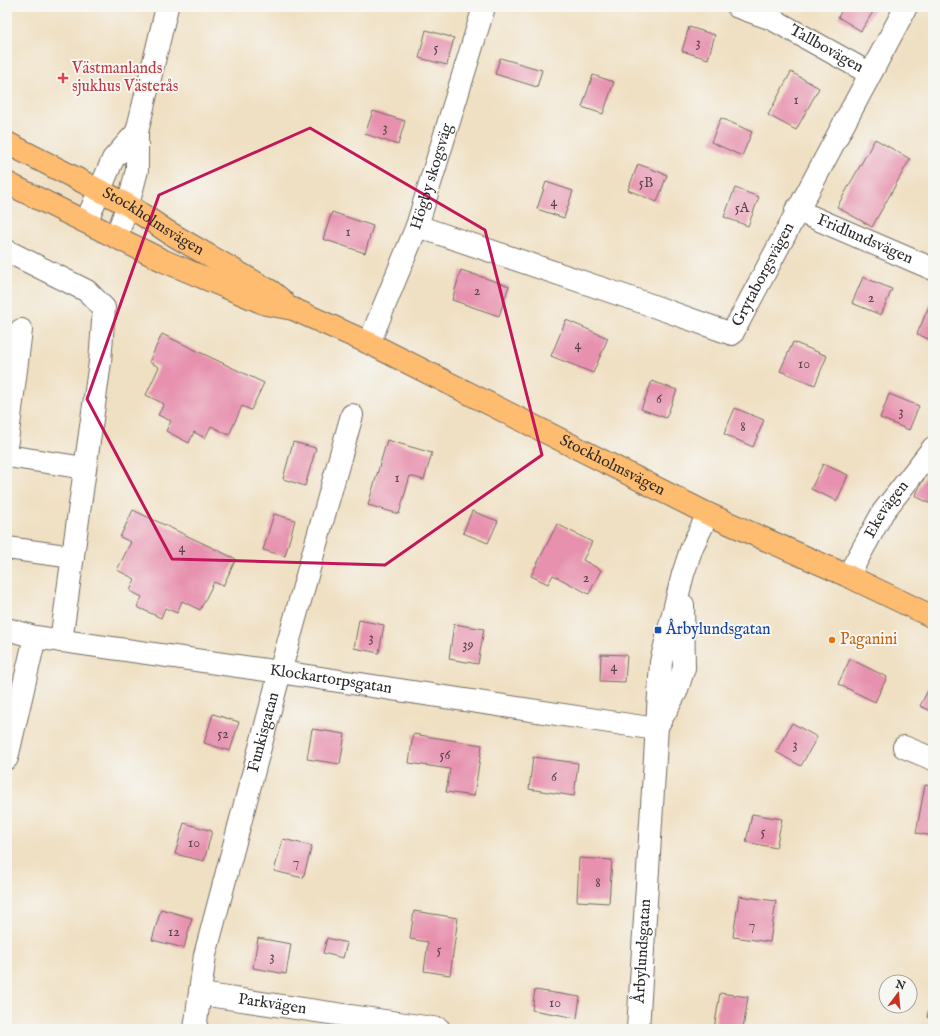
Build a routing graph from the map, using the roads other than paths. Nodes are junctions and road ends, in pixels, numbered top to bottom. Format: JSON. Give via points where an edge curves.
{"nodes":[{"id":1,"x":167,"y":7,"type":"edge"},
{"id":2,"x":484,"y":7,"type":"edge"},
{"id":3,"x":738,"y":7,"type":"edge"},
{"id":4,"x":906,"y":7,"type":"edge"},
{"id":5,"x":869,"y":73,"type":"junction"},
{"id":6,"x":137,"y":132,"type":"junction"},
{"id":7,"x":7,"y":143,"type":"edge"},
{"id":8,"x":7,"y":183,"type":"edge"},
{"id":9,"x":100,"y":190,"type":"junction"},
{"id":10,"x":128,"y":205,"type":"junction"},
{"id":11,"x":796,"y":210,"type":"junction"},
{"id":12,"x":86,"y":222,"type":"junction"},
{"id":13,"x":417,"y":226,"type":"junction"},
{"id":14,"x":116,"y":237,"type":"junction"},
{"id":15,"x":7,"y":251,"type":"edge"},
{"id":16,"x":933,"y":269,"type":"edge"},
{"id":17,"x":293,"y":309,"type":"junction"},
{"id":18,"x":22,"y":330,"type":"dead end"},
{"id":19,"x":370,"y":343,"type":"junction"},
{"id":20,"x":352,"y":415,"type":"dead end"},
{"id":21,"x":7,"y":441,"type":"edge"},
{"id":22,"x":933,"y":448,"type":"edge"},
{"id":23,"x":7,"y":456,"type":"edge"},
{"id":24,"x":85,"y":468,"type":"junction"},
{"id":25,"x":708,"y":514,"type":"junction"},
{"id":26,"x":7,"y":548,"type":"edge"},
{"id":27,"x":73,"y":557,"type":"junction"},
{"id":28,"x":848,"y":576,"type":"junction"},
{"id":29,"x":933,"y":617,"type":"edge"},
{"id":30,"x":7,"y":629,"type":"edge"},
{"id":31,"x":36,"y":638,"type":"junction"},
{"id":32,"x":61,"y":641,"type":"junction"},
{"id":33,"x":280,"y":672,"type":"junction"},
{"id":34,"x":656,"y":729,"type":"junction"},
{"id":35,"x":904,"y":747,"type":"dead end"},
{"id":36,"x":7,"y":758,"type":"edge"},
{"id":37,"x":933,"y":759,"type":"edge"},
{"id":38,"x":201,"y":994,"type":"junction"},
{"id":39,"x":195,"y":1029,"type":"edge"},
{"id":40,"x":439,"y":1029,"type":"edge"},
{"id":41,"x":638,"y":1029,"type":"edge"}],
"edges":[{"from":1,"to":6,"type":"street"},
{"from":2,"to":13,"type":"street","name":"Högby skogsväg"},
{"from":3,"to":5,"type":"street","name":"Tallbovägen","via":[[772,19]]},
{"from":4,"to":5,"type":"street","name":"Grytaborgsvägen"},
{"from":5,"to":11,"type":"street","name":"Grytaborgsvägen"},
{"from":6,"to":9,"type":"street","via":[[113,159]]},
{"from":6,"to":10,"type":"street","via":[[137,170]]},
{"from":7,"to":9,"type":"main road","name":"Stockholmsvägen"},
{"from":8,"to":12,"type":"main road","name":"Stockholmsvägen"},
{"from":9,"to":10,"type":"main road","name":"Stockholmsvägen"},
{"from":9,"to":12,"type":"street"},
{"from":10,"to":14,"type":"street"},
{"from":10,"to":17,"type":"main road","name":"Stockholmsvägen","via":[[168,232],[272,292]]},
{"from":11,"to":13,"type":"street","name":"Grytaborgsvägen","via":[[732,334]]},
{"from":11,"to":16,"type":"street","name":"Fridlundsvägen"},
{"from":12,"to":14,"type":"main road","name":"Stockholmsvägen"},
{"from":13,"to":19,"type":"street","name":"Högby skogsväg"},
{"from":14,"to":17,"type":"main road","name":"Stockholmsvägen","via":[[164,261],[266,304]]},
{"from":15,"to":24,"type":"street","via":[[87,291],[104,308],[101,355]]},
{"from":17,"to":19,"type":"main road","name":"Stockholmsvägen"},
{"from":18,"to":21,"type":"street"},
{"from":19,"to":25,"type":"main road","name":"Stockholmsvägen"},
{"from":20,"to":33,"type":"street","name":"Funkisgatan"},
{"from":22,"to":28,"type":"street","name":"Ekevägen","via":[[883,512]]},
{"from":23,"to":24,"type":"street"},
{"from":24,"to":27,"type":"street"},
{"from":25,"to":28,"type":"main road","name":"Stockholmsvägen"},
{"from":25,"to":34,"type":"street","name":"Årbylundsgatan","via":[[692,547],[683,574],[661,662]]},
{"from":26,"to":27,"type":"street"},
{"from":27,"to":32,"type":"street"},
{"from":28,"to":29,"type":"main road","name":"Stockholmsvägen"},
{"from":30,"to":31,"type":"street","name":"Klockartorpsgatan"},
{"from":31,"to":32,"type":"street","name":"Klockartorpsgatan"},
{"from":31,"to":36,"type":"street"},
{"from":32,"to":33,"type":"street","name":"Klockartorpsgatan"},
{"from":33,"to":34,"type":"street","name":"Klockartorpsgatan"},
{"from":33,"to":38,"type":"street","name":"Funkisgatan","via":[[205,955]]},
{"from":34,"to":41,"type":"street","name":"Årbylundsgatan"},
{"from":35,"to":37,"type":"street"},
{"from":38,"to":39,"type":"street","name":"Funkisgatan"},
{"from":38,"to":40,"type":"street","name":"Parkvägen"}]}
